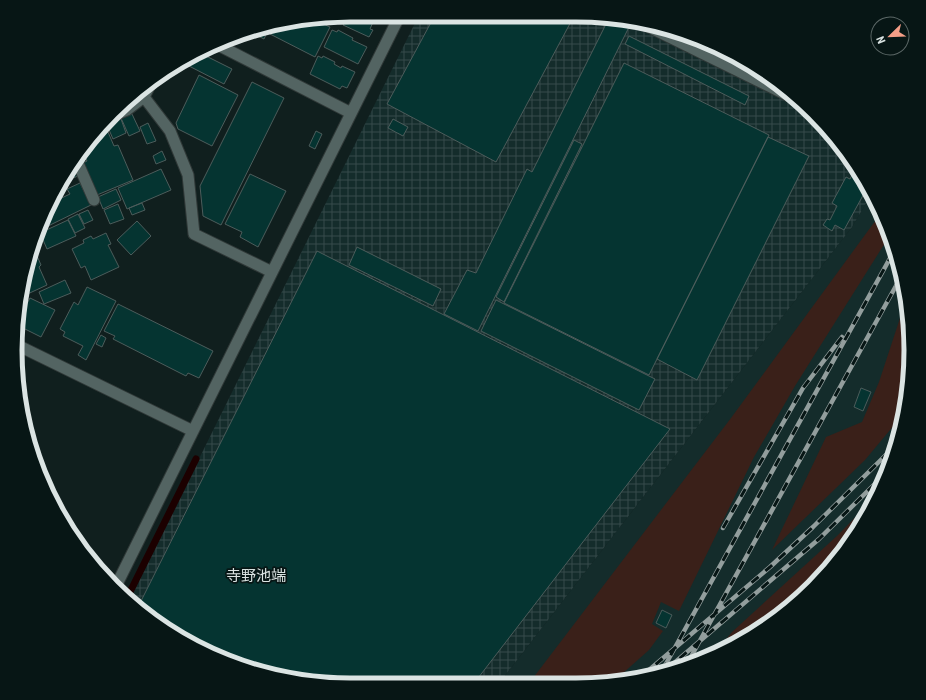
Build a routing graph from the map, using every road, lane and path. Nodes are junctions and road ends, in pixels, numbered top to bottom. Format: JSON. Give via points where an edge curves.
{"nodes":[{"id":1,"x":396,"y":22,"type":"edge"},
{"id":2,"x":662,"y":33,"type":"edge"},
{"id":3,"x":223,"y":48,"type":"edge"},
{"id":4,"x":774,"y":89,"type":"edge"},
{"id":5,"x":146,"y":93,"type":"edge"},
{"id":6,"x":144,"y":97,"type":"junction"},
{"id":7,"x":126,"y":110,"type":"edge"},
{"id":8,"x":351,"y":113,"type":"junction"},
{"id":9,"x":79,"y":165,"type":"edge"},
{"id":10,"x":94,"y":200,"type":"dead end"},
{"id":11,"x":272,"y":272,"type":"junction"},
{"id":12,"x":22,"y":347,"type":"edge"},
{"id":13,"x":193,"y":431,"type":"junction"},
{"id":14,"x":118,"y":582,"type":"edge"}],
"edges":[{"from":1,"to":8,"type":"street"},
{"from":2,"to":4,"type":"street"},
{"from":3,"to":8,"type":"street"},
{"from":5,"to":6,"type":"street"},
{"from":6,"to":7,"type":"street"},
{"from":6,"to":11,"type":"street","via":[[170,131],[188,175],[194,234]]},
{"from":8,"to":11,"type":"street"},
{"from":9,"to":10,"type":"street"},
{"from":11,"to":13,"type":"street"},
{"from":12,"to":13,"type":"street"},
{"from":13,"to":14,"type":"street"}]}
